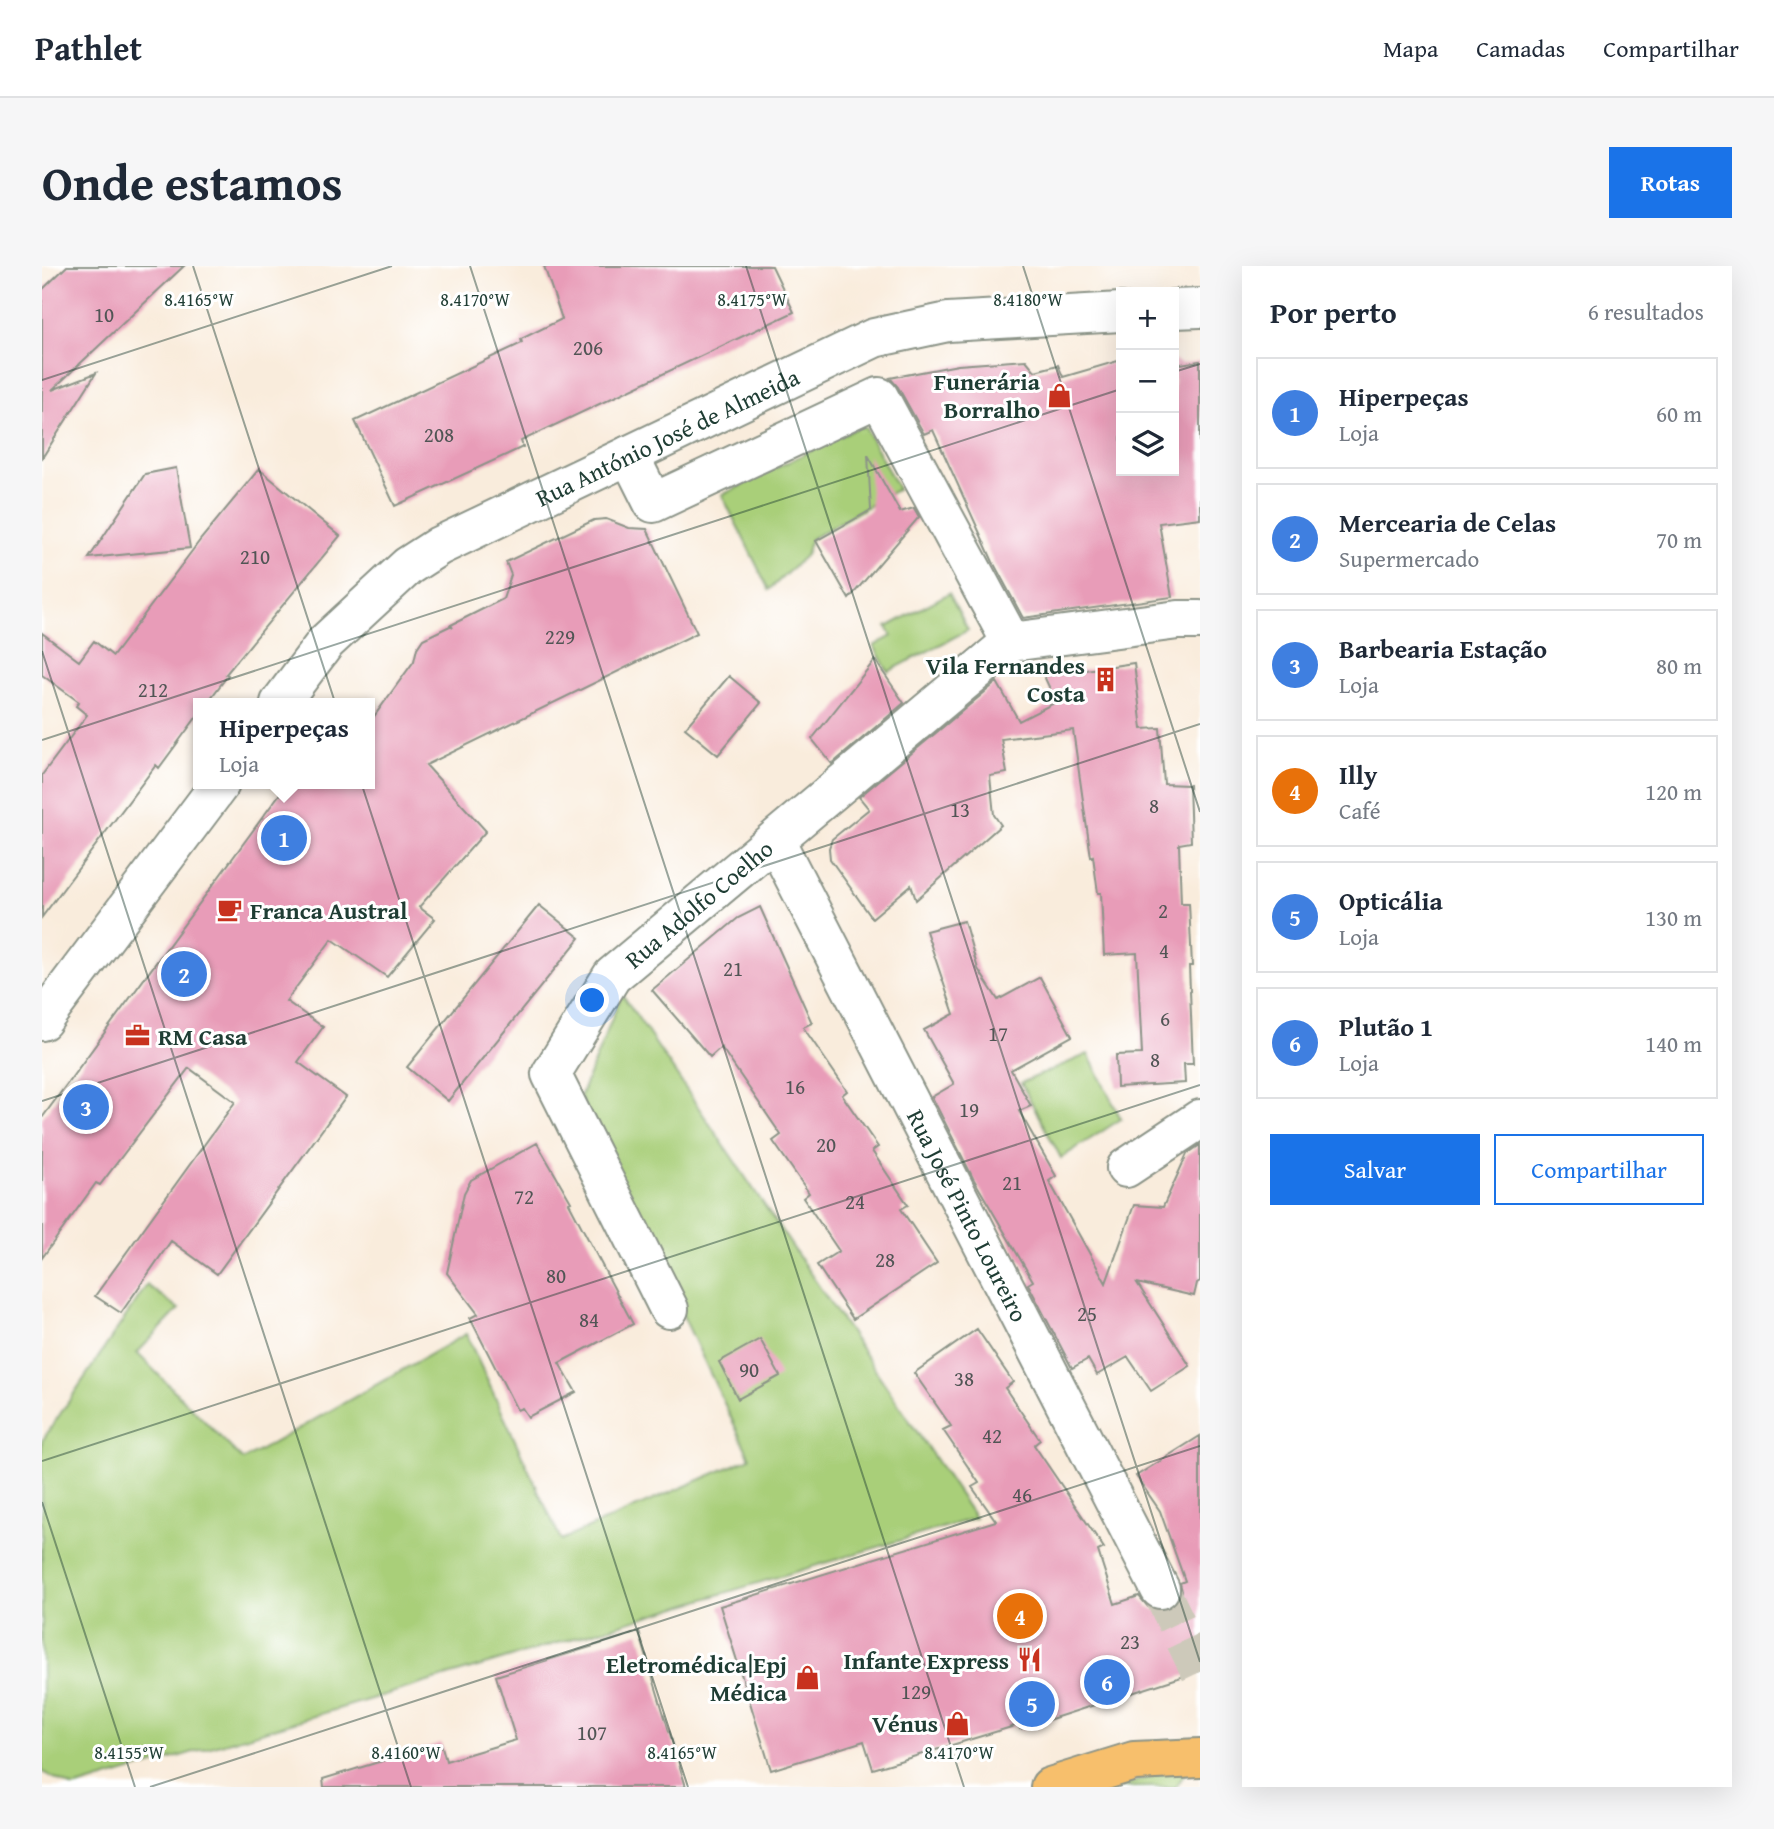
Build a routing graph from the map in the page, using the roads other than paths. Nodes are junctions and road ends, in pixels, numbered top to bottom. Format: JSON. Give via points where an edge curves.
{"nodes":[{"id":1,"x":1200,"y":308,"type":"edge"},
{"id":2,"x":1179,"y":309,"type":"edge"},
{"id":3,"x":1116,"y":312,"type":"edge"},
{"id":4,"x":629,"y":455,"type":"junction"},
{"id":5,"x":1200,"y":620,"type":"edge"},
{"id":6,"x":1011,"y":642,"type":"junction"},
{"id":7,"x":284,"y":698,"type":"edge"},
{"id":8,"x":216,"y":789,"type":"edge"},
{"id":9,"x":775,"y":840,"type":"junction"},
{"id":10,"x":42,"y":1021,"type":"edge"},
{"id":11,"x":1200,"y":1119,"type":"edge"},
{"id":12,"x":1126,"y":1168,"type":"dead end"},
{"id":13,"x":669,"y":1309,"type":"dead end"},
{"id":14,"x":1160,"y":1589,"type":"tunnel mouth"},
{"id":15,"x":1200,"y":1758,"type":"edge"},
{"id":16,"x":1200,"y":1774,"type":"edge"},
{"id":17,"x":1050,"y":1787,"type":"edge"},
{"id":18,"x":1189,"y":1787,"type":"edge"}],
"edges":[{"from":1,"to":2,"type":"street"},
{"from":3,"to":4,"type":"street","name":"Rua António José de Almeida","via":[[948,322],[874,338]]},
{"from":4,"to":6,"type":"street","via":[[653,503],[879,397]]},
{"from":4,"to":7,"type":"street","name":"Rua António José de Almeida","via":[[417,559],[326,642]]},
{"from":5,"to":6,"type":"street"},
{"from":6,"to":9,"type":"street","name":"Rua Adolfo Coelho"},
{"from":8,"to":10,"type":"street"},
{"from":9,"to":13,"type":"street","name":"Rua Adolfo Coelho","via":[[612,976],[551,1074]]},
{"from":9,"to":14,"type":"street","name":"Rua José Pinto Loureiro"},
{"from":11,"to":12,"type":"street"},
{"from":15,"to":17,"type":"main road","via":[[1134,1761]]},
{"from":16,"to":18,"type":"main road"}]}
